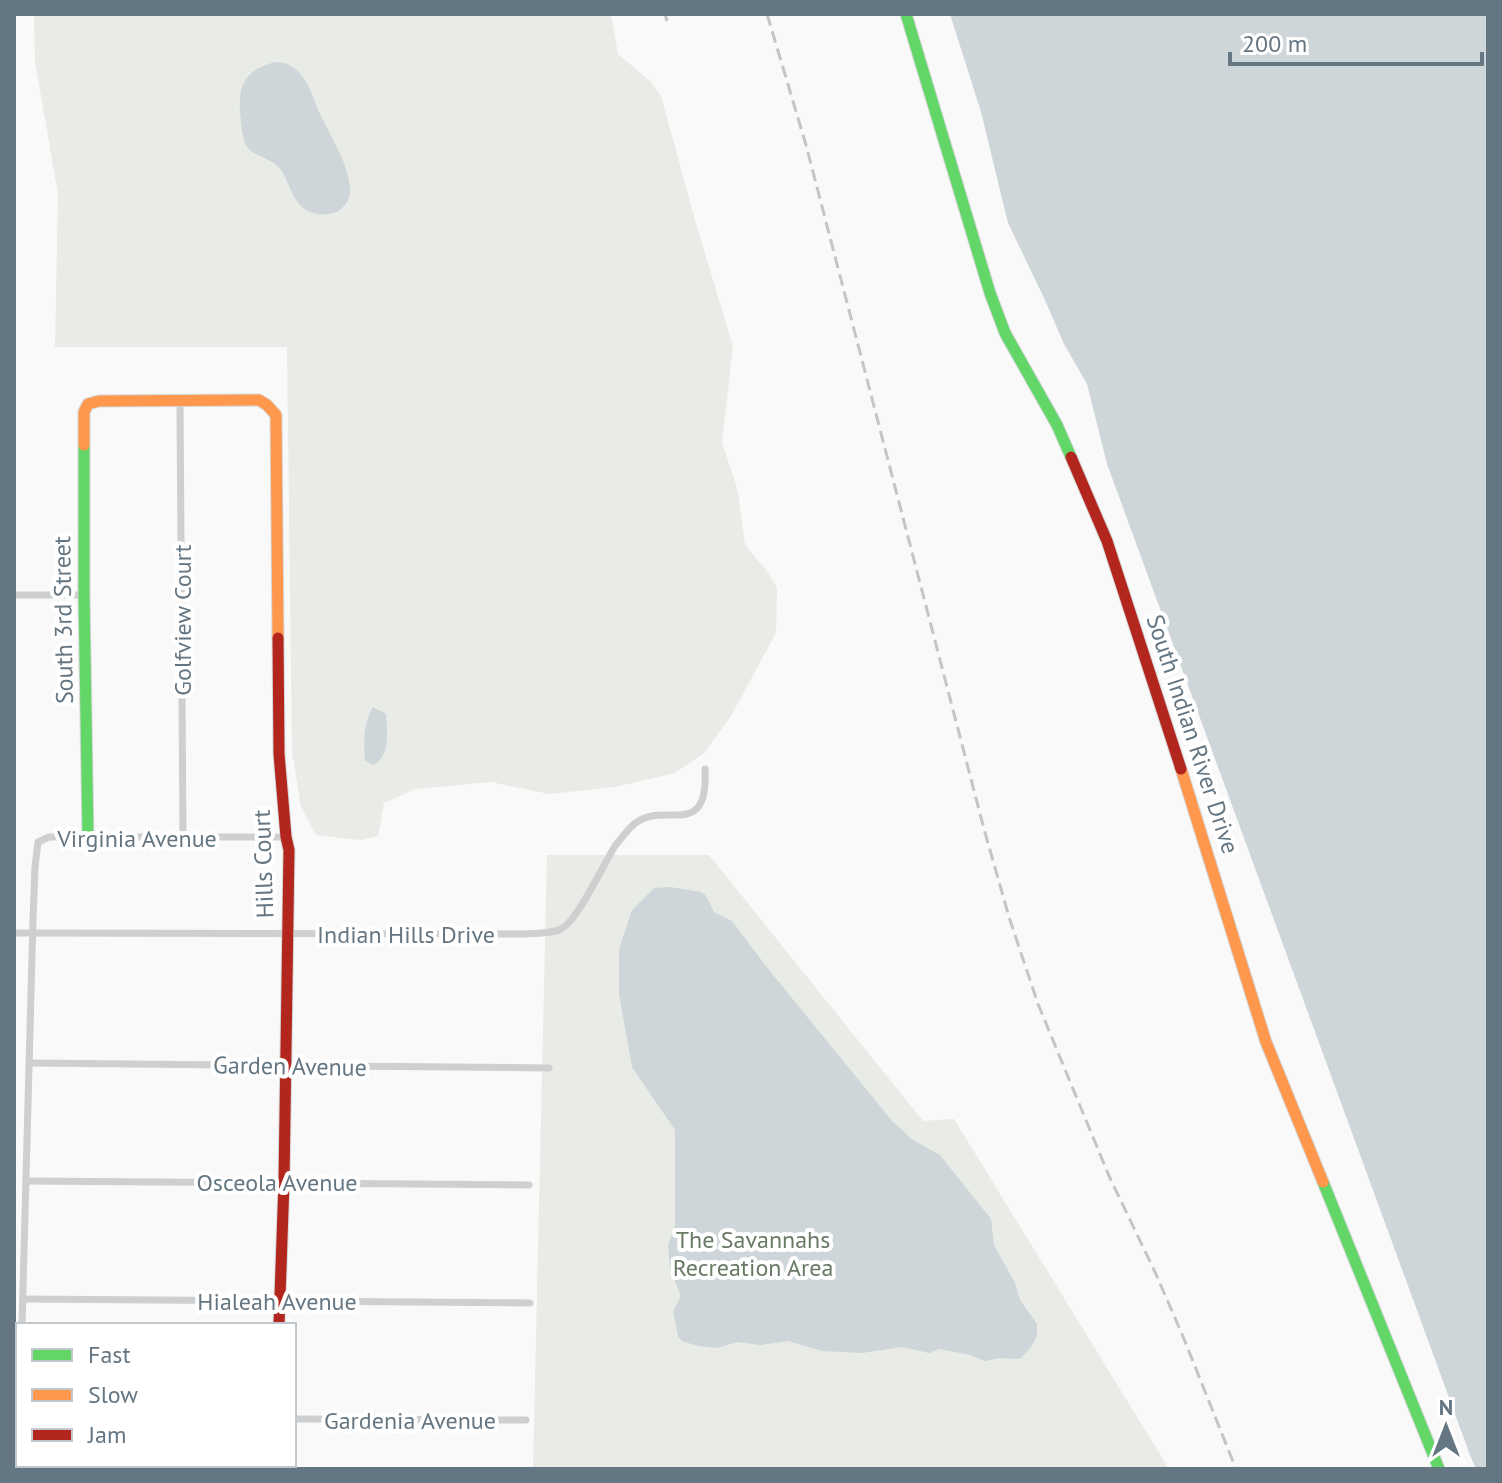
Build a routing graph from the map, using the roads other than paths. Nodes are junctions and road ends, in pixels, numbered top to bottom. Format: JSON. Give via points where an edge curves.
{"nodes":[{"id":1,"x":906,"y":14,"type":"edge"},
{"id":2,"x":180,"y":401,"type":"junction"},
{"id":3,"x":14,"y":595,"type":"edge"},
{"id":4,"x":84,"y":595,"type":"junction"},
{"id":5,"x":705,"y":769,"type":"dead end"},
{"id":6,"x":286,"y":837,"type":"junction"},
{"id":7,"x":88,"y":838,"type":"junction"},
{"id":8,"x":183,"y":838,"type":"junction"},
{"id":9,"x":14,"y":933,"type":"edge"},
{"id":10,"x":33,"y":933,"type":"junction"},
{"id":11,"x":287,"y":933,"type":"junction"},
{"id":12,"x":30,"y":1063,"type":"junction"},
{"id":13,"x":286,"y":1066,"type":"junction"},
{"id":14,"x":549,"y":1068,"type":"dead end"},
{"id":15,"x":26,"y":1181,"type":"junction"},
{"id":16,"x":284,"y":1182,"type":"junction"},
{"id":17,"x":529,"y":1185,"type":"dead end"},
{"id":18,"x":23,"y":1299,"type":"junction"},
{"id":19,"x":280,"y":1301,"type":"junction"},
{"id":20,"x":530,"y":1303,"type":"dead end"},
{"id":21,"x":22,"y":1323,"type":"edge"},
{"id":22,"x":279,"y":1323,"type":"edge"},
{"id":23,"x":296,"y":1419,"type":"edge"},
{"id":24,"x":526,"y":1420,"type":"dead end"},
{"id":25,"x":1439,"y":1469,"type":"edge"}],
"edges":[{"from":1,"to":25,"type":"main road","name":"South Indian River Drive","via":[[990,293],[1005,333],[1057,425],[1107,541],[1266,1042]]},
{"from":2,"to":4,"type":"main road","name":"South 3rd Street","via":[[99,401],[88,404],[84,412]]},
{"from":2,"to":6,"type":"main road","name":"Hills Court","via":[[259,400],[276,415],[279,754]]},
{"from":2,"to":8,"type":"street","name":"Golfview Court"},
{"from":3,"to":4,"type":"street"},
{"from":4,"to":7,"type":"main road","name":"South 3rd Street"},
{"from":5,"to":11,"type":"street","name":"Indian Hills Drive","via":[[698,807],[689,815],[650,816],[634,823],[574,916],[553,932]]},
{"from":6,"to":8,"type":"street","name":"Virginia Avenue"},
{"from":6,"to":11,"type":"main road","name":"Hills Court"},
{"from":7,"to":8,"type":"street","name":"Virginia Avenue"},
{"from":7,"to":10,"type":"street","name":"Virginia Avenue","via":[[49,837],[38,842]]},
{"from":9,"to":10,"type":"street","name":"Indian Hills Drive"},
{"from":10,"to":11,"type":"street","name":"Indian Hills Drive"},
{"from":10,"to":12,"type":"street"},
{"from":11,"to":13,"type":"main road","name":"Hills Court"},
{"from":12,"to":13,"type":"street","name":"Garden Avenue"},
{"from":12,"to":15,"type":"street"},
{"from":13,"to":14,"type":"street","name":"Garden Avenue"},
{"from":13,"to":16,"type":"main road","name":"Hills Court"},
{"from":15,"to":16,"type":"street","name":"Osceola Avenue"},
{"from":15,"to":18,"type":"street"},
{"from":16,"to":17,"type":"street","name":"Osceola Avenue"},
{"from":16,"to":19,"type":"main road","name":"Hills Court"},
{"from":18,"to":19,"type":"street","name":"Hialeah Avenue"},
{"from":18,"to":21,"type":"street"},
{"from":19,"to":20,"type":"street","name":"Hialeah Avenue"},
{"from":19,"to":22,"type":"main road","name":"Hills Court"},
{"from":23,"to":24,"type":"street","name":"Gardenia Avenue"}]}
